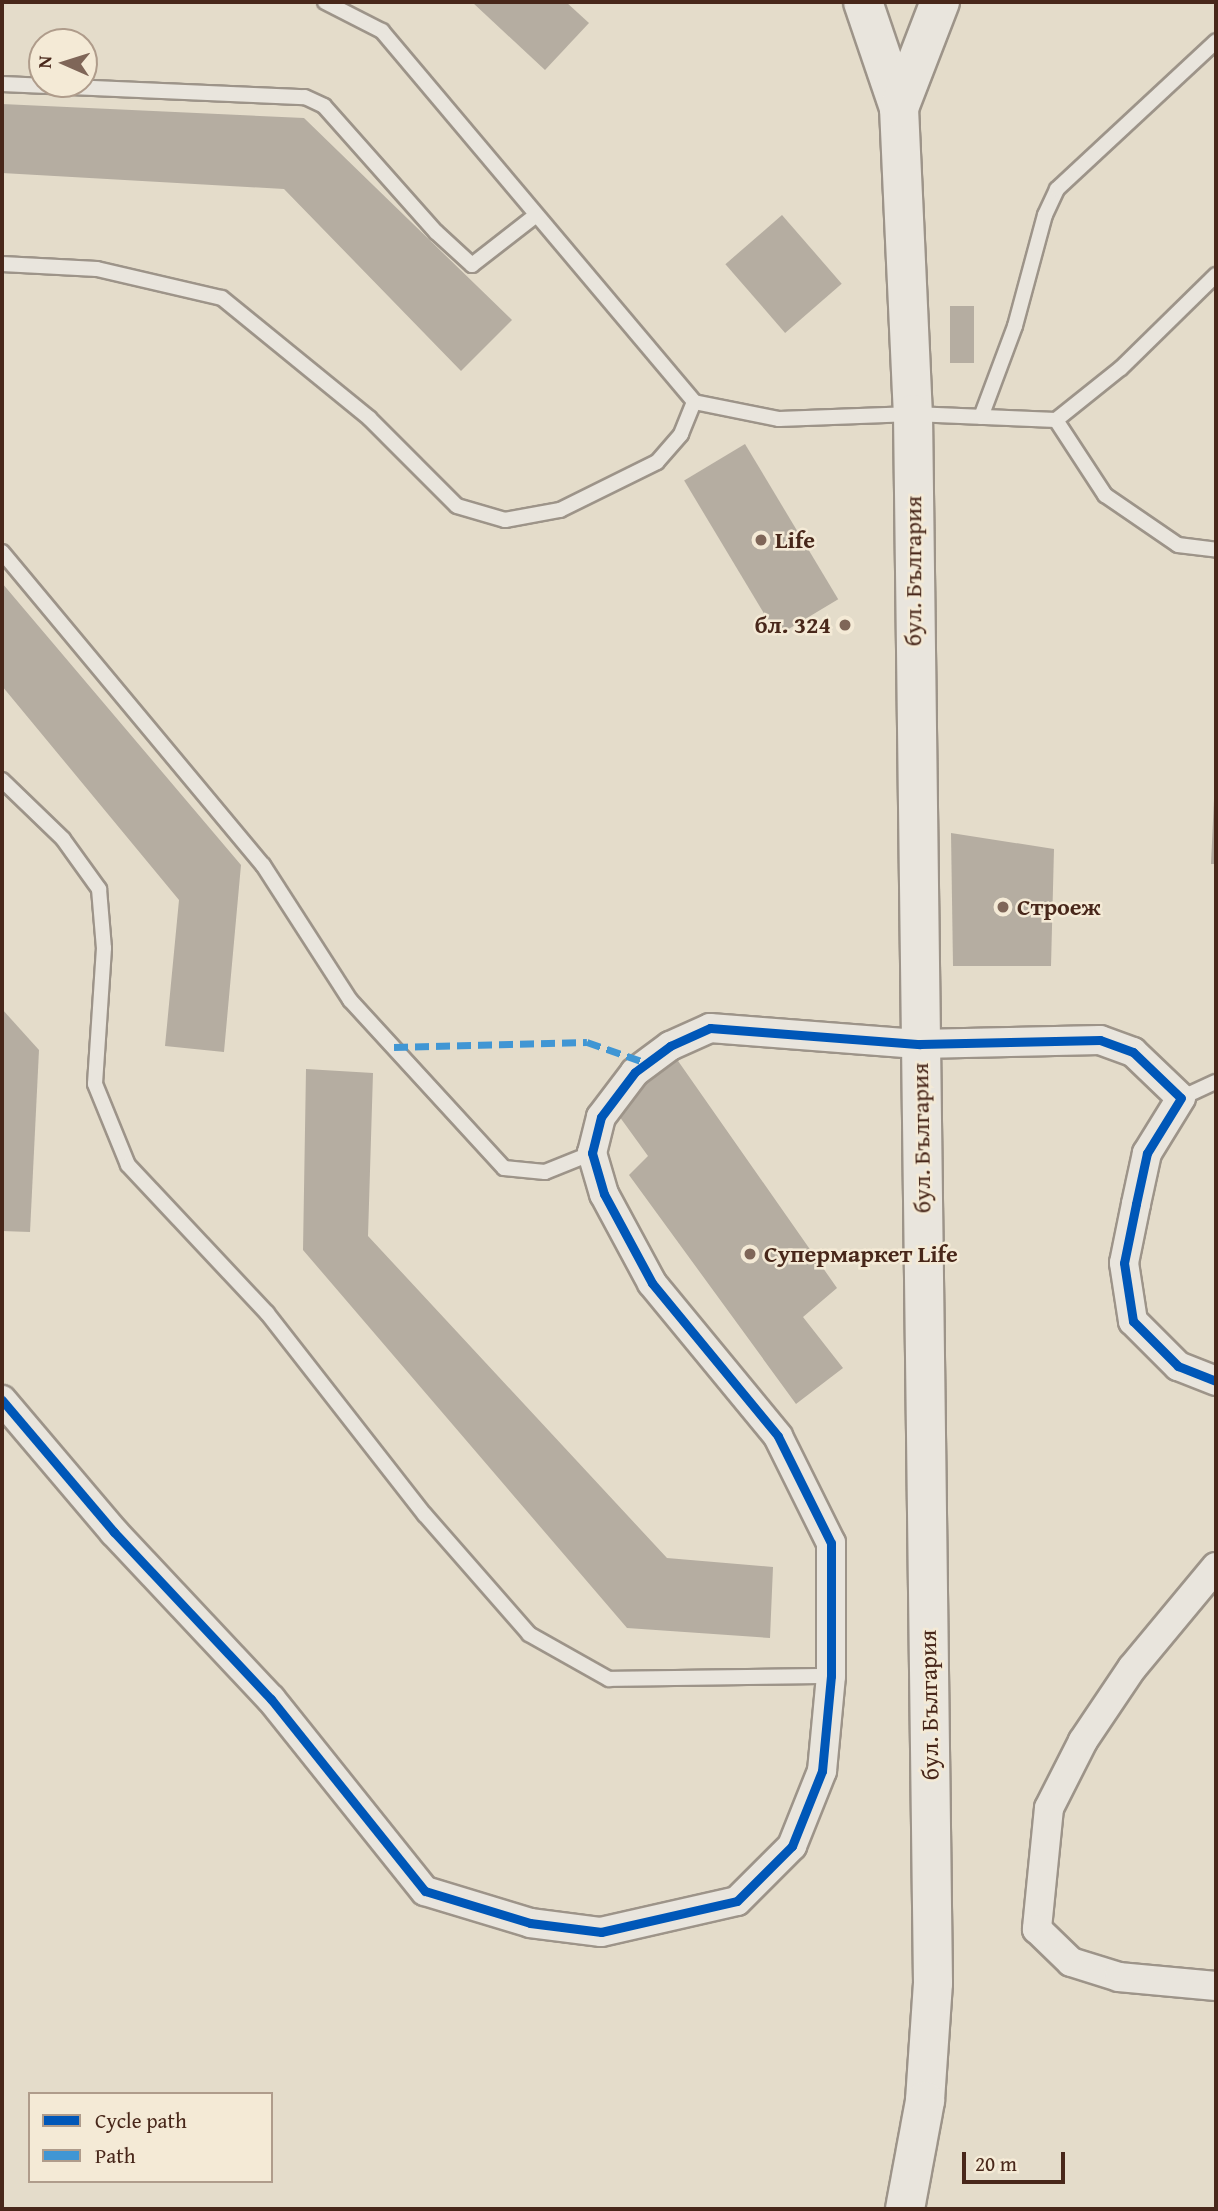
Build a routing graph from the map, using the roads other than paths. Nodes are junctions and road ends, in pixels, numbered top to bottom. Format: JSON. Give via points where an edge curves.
{"nodes":[{"id":1,"x":325,"y":2,"type":"edge"},
{"id":2,"x":863,"y":2,"type":"edge"},
{"id":3,"x":940,"y":2,"type":"edge"},
{"id":4,"x":1216,"y":41,"type":"edge"},
{"id":5,"x":2,"y":84,"type":"edge"},
{"id":6,"x":899,"y":108,"type":"junction"},
{"id":7,"x":535,"y":216,"type":"junction"},
{"id":8,"x":2,"y":264,"type":"edge"},
{"id":9,"x":1216,"y":275,"type":"edge"},
{"id":10,"x":694,"y":402,"type":"junction"},
{"id":11,"x":913,"y":414,"type":"junction"},
{"id":12,"x":981,"y":417,"type":"junction"},
{"id":13,"x":1056,"y":420,"type":"junction"},
{"id":14,"x":1216,"y":550,"type":"edge"},
{"id":15,"x":2,"y":552,"type":"edge"},
{"id":16,"x":2,"y":780,"type":"edge"},
{"id":17,"x":920,"y":1044,"type":"junction"},
{"id":18,"x":1216,"y":1082,"type":"edge"},
{"id":19,"x":1181,"y":1098,"type":"junction"},
{"id":20,"x":592,"y":1153,"type":"junction"},
{"id":21,"x":1216,"y":1381,"type":"edge"},
{"id":22,"x":2,"y":1400,"type":"edge"},
{"id":23,"x":1216,"y":1567,"type":"edge"},
{"id":24,"x":831,"y":1676,"type":"junction"},
{"id":25,"x":1216,"y":1986,"type":"edge"},
{"id":26,"x":905,"y":2209,"type":"edge"}],
"edges":[{"from":1,"to":7,"type":"lane","via":[[382,31]]},
{"from":2,"to":6,"type":"street"},
{"from":3,"to":6,"type":"street"},
{"from":4,"to":12,"type":"lane","via":[[1057,189]]},
{"from":5,"to":7,"type":"lane","via":[[305,97],[324,106],[436,232],[472,265]]},
{"from":6,"to":11,"type":"street","name":"бул. България"},
{"from":7,"to":10,"type":"lane"},
{"from":8,"to":10,"type":"lane","via":[[97,269],[222,298],[369,418],[457,506],[505,520],[560,510],[657,462],[681,434]]},
{"from":9,"to":13,"type":"lane","via":[[1121,368]]},
{"from":10,"to":11,"type":"lane","via":[[779,419]]},
{"from":11,"to":12,"type":"lane"},
{"from":11,"to":17,"type":"street","name":"бул. България"},
{"from":12,"to":13,"type":"lane"},
{"from":13,"to":14,"type":"lane","via":[[1105,495],[1178,545]]},
{"from":15,"to":20,"type":"lane","via":[[263,864],[350,1000],[504,1168],[545,1172]]},
{"from":16,"to":24,"type":"lane","via":[[63,839],[99,889],[104,948],[95,1084],[128,1165],[267,1313],[425,1515],[529,1634],[609,1679]]},
{"from":17,"to":19,"type":"street","via":[[1100,1040],[1133,1052]]},
{"from":17,"to":20,"type":"street","via":[[710,1028],[670,1045],[635,1072],[601,1117]]},
{"from":17,"to":26,"type":"street","name":"бул. България","via":[[933,1983],[925,2101]]},
{"from":18,"to":19,"type":"lane"},
{"from":19,"to":21,"type":"street","via":[[1147,1153],[1124,1263],[1133,1321],[1178,1366]]},
{"from":20,"to":24,"type":"street","via":[[604,1194],[652,1283],[778,1436],[831,1543]]},
{"from":22,"to":24,"type":"street","via":[[114,1532],[271,1699],[425,1891],[530,1923],[601,1931],[737,1901],[792,1846],[822,1771]]},
{"from":23,"to":25,"type":"street","via":[[1132,1668],[1083,1741],[1049,1808],[1037,1929],[1071,1962],[1119,1977]]}]}
